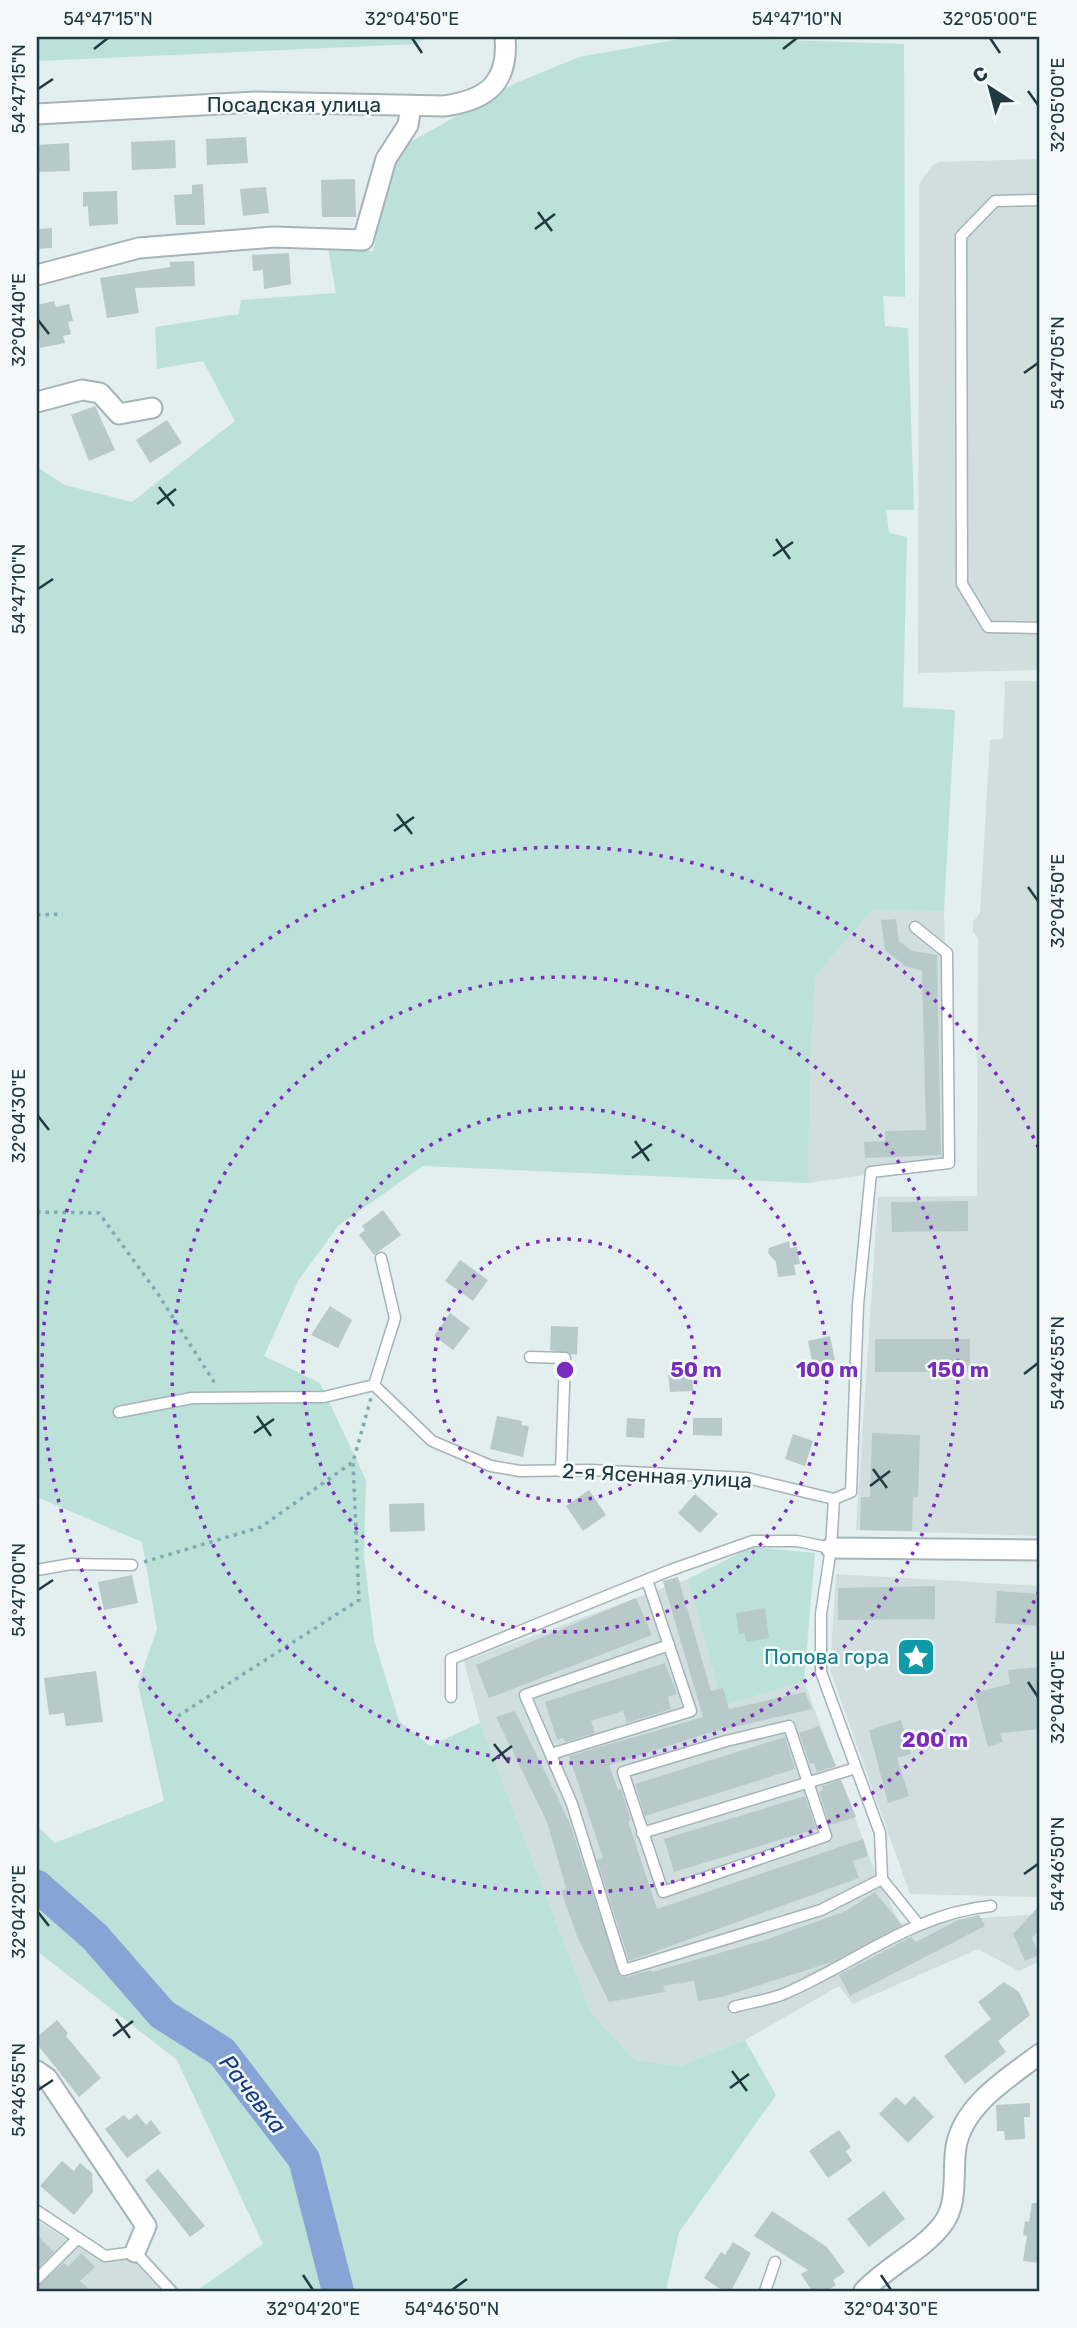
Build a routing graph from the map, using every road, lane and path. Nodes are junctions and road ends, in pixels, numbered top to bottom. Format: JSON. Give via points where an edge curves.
{"nodes":[{"id":1,"x":505,"y":37,"type":"edge"},
{"id":2,"x":411,"y":106,"type":"junction"},
{"id":3,"x":37,"y":114,"type":"edge"},
{"id":4,"x":1040,"y":200,"type":"edge"},
{"id":5,"x":37,"y":275,"type":"edge"},
{"id":6,"x":37,"y":402,"type":"edge"},
{"id":7,"x":152,"y":408,"type":"dead end"},
{"id":8,"x":1040,"y":628,"type":"edge"},
{"id":9,"x":63,"y":914,"type":"dead end"},
{"id":10,"x":37,"y":915,"type":"edge"},
{"id":11,"x":915,"y":927,"type":"dead end"},
{"id":12,"x":37,"y":1212,"type":"edge"},
{"id":13,"x":381,"y":1258,"type":"dead end"},
{"id":14,"x":530,"y":1357,"type":"dead end"},
{"id":15,"x":374,"y":1385,"type":"junction"},
{"id":16,"x":224,"y":1398,"type":"junction"},
{"id":17,"x":119,"y":1412,"type":"dead end"},
{"id":18,"x":353,"y":1462,"type":"junction"},
{"id":19,"x":561,"y":1471,"type":"junction"},
{"id":20,"x":834,"y":1499,"type":"junction"},
{"id":21,"x":831,"y":1548,"type":"junction"},
{"id":22,"x":1040,"y":1550,"type":"edge"},
{"id":23,"x":132,"y":1565,"type":"joint"},
{"id":24,"x":37,"y":1570,"type":"edge"},
{"id":25,"x":647,"y":1580,"type":"junction"},
{"id":26,"x":669,"y":1645,"type":"junction"},
{"id":27,"x":451,"y":1697,"type":"dead end"},
{"id":28,"x":178,"y":1716,"type":"dead end"},
{"id":29,"x":551,"y":1754,"type":"junction"},
{"id":30,"x":856,"y":1768,"type":"junction"},
{"id":31,"x":810,"y":1782,"type":"junction"},
{"id":32,"x":642,"y":1833,"type":"junction"},
{"id":33,"x":882,"y":1879,"type":"junction"},
{"id":34,"x":991,"y":1906,"type":"dead end"},
{"id":35,"x":918,"y":1924,"type":"junction"},
{"id":36,"x":734,"y":2007,"type":"dead end"},
{"id":37,"x":1040,"y":2054,"type":"edge"},
{"id":38,"x":37,"y":2071,"type":"edge"},
{"id":39,"x":37,"y":2211,"type":"edge"},
{"id":40,"x":78,"y":2238,"type":"junction"},
{"id":41,"x":135,"y":2252,"type":"junction"},
{"id":42,"x":775,"y":2262,"type":"dead end"},
{"id":43,"x":37,"y":2279,"type":"edge"},
{"id":44,"x":171,"y":2291,"type":"edge"},
{"id":45,"x":765,"y":2291,"type":"edge"},
{"id":46,"x":864,"y":2291,"type":"edge"}],
"edges":[{"from":1,"to":2,"type":"street","name":"Посадская улица","via":[[507,59],[498,82],[464,103]]},
{"from":2,"to":3,"type":"street","name":"Посадская улица","via":[[255,102]]},
{"from":2,"to":5,"type":"street","via":[[408,125],[386,159],[363,240],[274,237],[139,248]]},
{"from":4,"to":8,"type":"lane","via":[[995,201],[961,236],[961,306],[962,584],[988,627]]},
{"from":6,"to":7,"type":"street","via":[[82,390],[100,393],[119,414]]},
{"from":9,"to":10,"type":"path"},
{"from":11,"to":20,"type":"lane","via":[[947,953],[948,1163],[871,1172],[858,1305],[851,1492]]},
{"from":12,"to":16,"type":"path","via":[[99,1213],[158,1294]]},
{"from":13,"to":15,"type":"lane","via":[[395,1318]]},
{"from":14,"to":19,"type":"lane","via":[[565,1358]]},
{"from":15,"to":16,"type":"lane","via":[[324,1397]]},
{"from":15,"to":18,"type":"path"},
{"from":15,"to":19,"type":"lane","name":"2-я Ясенная улица","via":[[432,1441],[464,1457],[520,1471]]},
{"from":16,"to":17,"type":"lane","via":[[192,1398]]},
{"from":18,"to":23,"type":"path","via":[[261,1527]]},
{"from":18,"to":28,"type":"path","via":[[359,1600]]},
{"from":19,"to":20,"type":"lane","name":"2-я Ясенная улица","via":[[747,1478]]},
{"from":20,"to":21,"type":"lane"},
{"from":21,"to":22,"type":"street"},
{"from":21,"to":25,"type":"lane","via":[[797,1541],[752,1541]]},
{"from":21,"to":30,"type":"lane","via":[[821,1614],[821,1672]]},
{"from":23,"to":24,"type":"lane","via":[[71,1564]]},
{"from":25,"to":26,"type":"lane"},
{"from":25,"to":27,"type":"lane","via":[[451,1659]]},
{"from":26,"to":29,"type":"lane","via":[[526,1695]]},
{"from":26,"to":29,"type":"lane","via":[[691,1711]]},
{"from":29,"to":33,"type":"lane","via":[[572,1804],[624,1969],[821,1910]]},
{"from":30,"to":31,"type":"lane"},
{"from":30,"to":33,"type":"lane","via":[[880,1833]]},
{"from":31,"to":32,"type":"lane"},
{"from":31,"to":32,"type":"lane","via":[[827,1836],[663,1892]]},
{"from":31,"to":32,"type":"lane","via":[[789,1727],[623,1772]]},
{"from":33,"to":35,"type":"lane"},
{"from":34,"to":35,"type":"lane","via":[[961,1909]]},
{"from":35,"to":36,"type":"lane","via":[[784,1994]]},
{"from":37,"to":46,"type":"street","via":[[998,2085],[968,2119],[956,2145],[953,2197],[943,2225]]},
{"from":38,"to":41,"type":"street","via":[[47,2078],[146,2226]]},
{"from":39,"to":40,"type":"lane"},
{"from":40,"to":41,"type":"lane","via":[[105,2256]]},
{"from":40,"to":43,"type":"lane"},
{"from":41,"to":44,"type":"lane"},
{"from":42,"to":45,"type":"lane"}]}
